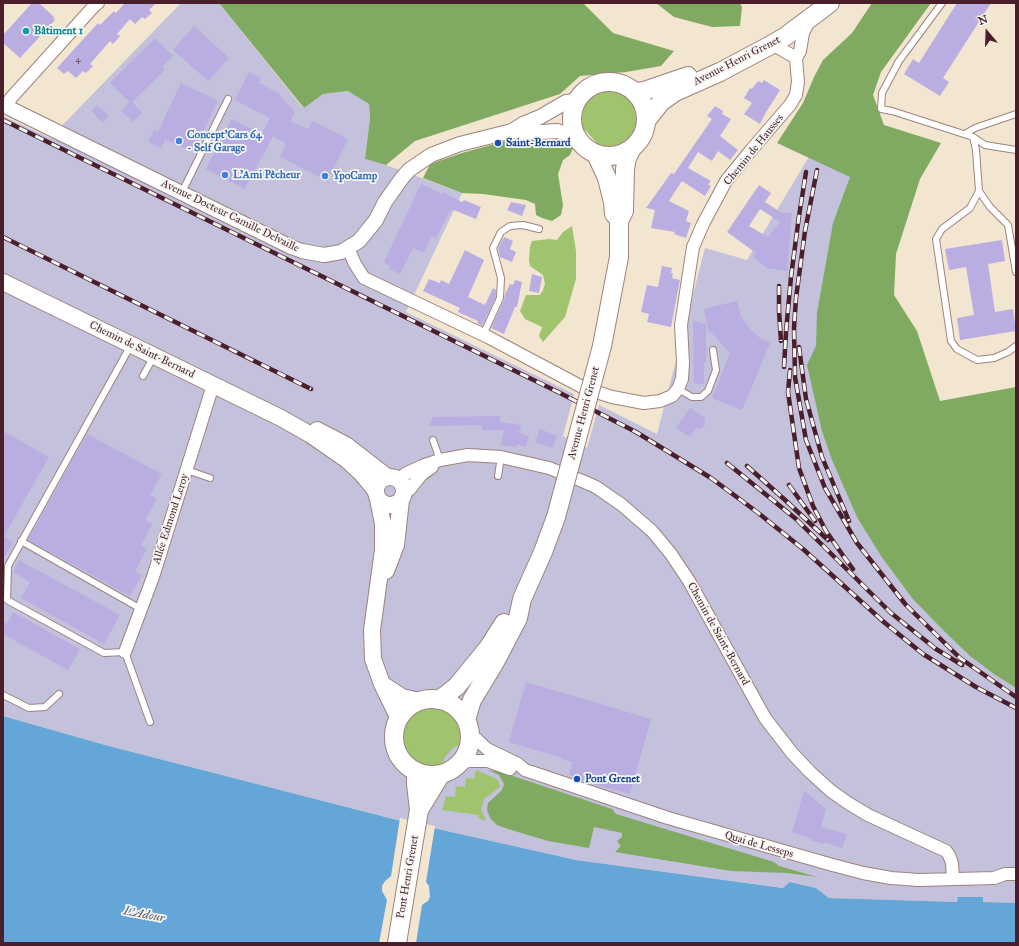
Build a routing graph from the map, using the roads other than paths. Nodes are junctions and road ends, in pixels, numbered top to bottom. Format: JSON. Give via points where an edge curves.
{"nodes":[{"id":1,"x":98,"y":3,"type":"edge"},
{"id":2,"x":830,"y":3,"type":"edge"},
{"id":3,"x":942,"y":3,"type":"edge"},
{"id":4,"x":813,"y":10,"type":"edge"},
{"id":5,"x":770,"y":46,"type":"junction"},
{"id":6,"x":796,"y":58,"type":"junction"},
{"id":7,"x":635,"y":92,"type":"junction"},
{"id":8,"x":228,"y":99,"type":"dead end"},
{"id":9,"x":576,"y":101,"type":"junction"},
{"id":10,"x":4,"y":105,"type":"edge"},
{"id":11,"x":1016,"y":114,"type":"edge"},
{"id":12,"x":646,"y":122,"type":"junction"},
{"id":13,"x":512,"y":131,"type":"junction"},
{"id":14,"x":965,"y":134,"type":"junction"},
{"id":15,"x":575,"y":136,"type":"junction"},
{"id":16,"x":973,"y":137,"type":"junction"},
{"id":17,"x":632,"y":148,"type":"junction"},
{"id":18,"x":1016,"y":150,"type":"edge"},
{"id":19,"x":596,"y":154,"type":"junction"},
{"id":20,"x":185,"y":186,"type":"dead end"},
{"id":21,"x":979,"y":191,"type":"junction"},
{"id":22,"x":619,"y":221,"type":"junction"},
{"id":23,"x":539,"y":229,"type":"dead end"},
{"id":24,"x":348,"y":248,"type":"junction"},
{"id":25,"x":1016,"y":272,"type":"edge"},
{"id":26,"x":3,"y":282,"type":"edge"},
{"id":27,"x":483,"y":335,"type":"junction"},
{"id":28,"x":131,"y":345,"type":"junction"},
{"id":29,"x":1016,"y":346,"type":"edge"},
{"id":30,"x":713,"y":350,"type":"dead end"},
{"id":31,"x":154,"y":356,"type":"junction"},
{"id":32,"x":142,"y":376,"type":"dead end"},
{"id":33,"x":213,"y":385,"type":"junction"},
{"id":34,"x":678,"y":389,"type":"junction"},
{"id":35,"x":281,"y":418,"type":"junction"},
{"id":36,"x":433,"y":440,"type":"dead end"},
{"id":37,"x":501,"y":457,"type":"junction"},
{"id":38,"x":440,"y":460,"type":"junction"},
{"id":39,"x":186,"y":470,"type":"junction"},
{"id":40,"x":498,"y":476,"type":"dead end"},
{"id":41,"x":210,"y":478,"type":"dead end"},
{"id":42,"x":398,"y":487,"type":"junction"},
{"id":43,"x":377,"y":495,"type":"junction"},
{"id":44,"x":21,"y":541,"type":"junction"},
{"id":45,"x":376,"y":597,"type":"junction"},
{"id":46,"x":522,"y":599,"type":"junction"},
{"id":47,"x":141,"y":610,"type":"junction"},
{"id":48,"x":125,"y":652,"type":"junction"},
{"id":49,"x":382,"y":684,"type":"junction"},
{"id":50,"x":59,"y":694,"type":"dead end"},
{"id":51,"x":3,"y":695,"type":"edge"},
{"id":52,"x":438,"y":700,"type":"junction"},
{"id":53,"x":419,"y":701,"type":"junction"},
{"id":54,"x":399,"y":719,"type":"junction"},
{"id":55,"x":150,"y":722,"type":"dead end"},
{"id":56,"x":468,"y":726,"type":"junction"},
{"id":57,"x":459,"y":763,"type":"junction"},
{"id":58,"x":525,"y":770,"type":"junction"},
{"id":59,"x":416,"y":771,"type":"junction"},
{"id":60,"x":442,"y":774,"type":"junction"},
{"id":61,"x":422,"y":799,"type":"junction"},
{"id":62,"x":1016,"y":874,"type":"edge"},
{"id":63,"x":1000,"y":875,"type":"junction"},
{"id":64,"x":953,"y":879,"type":"junction"},
{"id":65,"x":1016,"y":880,"type":"edge"},
{"id":66,"x":397,"y":943,"type":"edge"}],
"edges":[{"from":1,"to":10,"type":"street"},
{"from":2,"to":4,"type":"main road","name":"Avenue Henri Grenet"},
{"from":3,"to":14,"type":"lane","via":[[899,61],[882,93],[881,109]]},
{"from":4,"to":5,"type":"main road","name":"Avenue Henri Grenet"},
{"from":4,"to":6,"type":"street","name":"Chemin de Hausses"},
{"from":4,"to":7,"type":"main road","name":"Avenue Henri Grenet","via":[[756,45],[688,76]]},
{"from":5,"to":6,"type":"street"},
{"from":5,"to":12,"type":"main road","name":"Avenue Henri Grenet","via":[[675,92],[661,102]]},
{"from":6,"to":34,"type":"street","name":"Chemin de Hausses","via":[[796,95],[726,181],[693,247],[681,325],[683,363],[682,379]]},
{"from":7,"to":9,"type":"main road","via":[[615,81],[603,81],[583,91]]},
{"from":7,"to":12,"type":"main road","via":[[642,100]]},
{"from":8,"to":20,"type":"lane"},
{"from":9,"to":13,"type":"street","via":[[566,102]]},
{"from":9,"to":15,"type":"main road","via":[[571,118]]},
{"from":10,"to":24,"type":"street","name":"Avenue Docteur Camille Delvaille","via":[[302,251],[330,255]]},
{"from":11,"to":14,"type":"lane"},
{"from":12,"to":17,"type":"main road","via":[[640,140]]},
{"from":13,"to":15,"type":"street","via":[[557,131]]},
{"from":13,"to":24,"type":"street","name":"Avenue Docteur Camille Delvaille","via":[[445,149],[419,163],[394,188],[376,220],[364,235]]},
{"from":14,"to":16,"type":"lane"},
{"from":15,"to":19,"type":"main road","via":[[584,147]]},
{"from":16,"to":18,"type":"lane","via":[[986,145]]},
{"from":16,"to":21,"type":"lane"},
{"from":17,"to":19,"type":"main road","via":[[621,154]]},
{"from":17,"to":22,"type":"main road","name":"Avenue Henri Grenet","via":[[625,169],[624,212]]},
{"from":19,"to":22,"type":"main road","name":"Avenue Henri Grenet","via":[[607,178],[614,214]]},
{"from":21,"to":25,"type":"lane","via":[[990,207],[1008,225]]},
{"from":21,"to":29,"type":"lane","via":[[970,208],[942,229],[936,239],[952,341],[957,350],[977,360],[994,358]]},
{"from":22,"to":46,"type":"main road","name":"Avenue Henri Grenet","bridge":true,"via":[[619,257],[602,346],[556,517]]},
{"from":23,"to":27,"type":"lane","via":[[523,225],[510,226],[501,232],[493,248],[501,278],[500,298]]},
{"from":24,"to":27,"type":"street","via":[[364,278]]},
{"from":26,"to":28,"type":"main road","name":"Chemin de Saint-Bernard"},
{"from":27,"to":34,"type":"street","via":[[596,393],[644,403],[660,401],[672,396]]},
{"from":28,"to":31,"type":"main road","name":"Chemin de Saint-Bernard"},
{"from":28,"to":44,"type":"lane"},
{"from":30,"to":34,"type":"lane","via":[[716,370],[708,391],[700,398],[692,397]]},
{"from":31,"to":32,"type":"lane"},
{"from":31,"to":33,"type":"main road","name":"Chemin de Saint-Bernard"},
{"from":33,"to":35,"type":"main road","name":"Chemin de Saint-Bernard"},
{"from":33,"to":39,"type":"street","name":"Allée Edmond Leroy"},
{"from":35,"to":42,"type":"main road","name":"Chemin de Saint-Bernard","via":[[321,431],[346,444]]},
{"from":35,"to":43,"type":"main road","name":"Chemin de Saint-Bernard","via":[[347,460],[362,474]]},
{"from":36,"to":38,"type":"lane"},
{"from":37,"to":38,"type":"street","name":"Chemin de Saint-Bernard","via":[[468,455]]},
{"from":37,"to":40,"type":"lane"},
{"from":37,"to":64,"type":"street","name":"Chemin de Saint-Bernard","via":[[549,468],[580,480],[622,505],[652,531],[681,568],[765,718],[792,753],[848,803],[946,851],[952,863]]},
{"from":38,"to":42,"type":"street","name":"Chemin de Saint-Bernard","via":[[405,474]]},
{"from":39,"to":41,"type":"lane"},
{"from":39,"to":47,"type":"street","name":"Allée Edmond Leroy"},
{"from":42,"to":43,"type":"main road","via":[[378,482]]},
{"from":42,"to":43,"type":"main road","via":[[394,504],[381,502]]},
{"from":42,"to":45,"type":"main road","via":[[396,545]]},
{"from":43,"to":45,"type":"main road","via":[[383,524],[383,550]]},
{"from":44,"to":47,"type":"lane"},
{"from":44,"to":48,"type":"lane","via":[[8,566],[7,600],[104,653]]},
{"from":45,"to":49,"type":"main road","via":[[372,630],[373,659]]},
{"from":46,"to":52,"type":"main road","name":"Avenue Henri Grenet","via":[[488,648],[457,686]]},
{"from":46,"to":56,"type":"main road","name":"Avenue Henri Grenet","via":[[518,618],[472,700]]},
{"from":47,"to":48,"type":"street","name":"Allée Edmond Leroy"},
{"from":48,"to":55,"type":"lane"},
{"from":49,"to":53,"type":"main road","via":[[402,697]]},
{"from":49,"to":54,"type":"main road"},
{"from":50,"to":51,"type":"lane","via":[[45,707],[29,708]]},
{"from":52,"to":53,"type":"main road"},
{"from":52,"to":56,"type":"main road","via":[[446,702],[461,713]]},
{"from":53,"to":54,"type":"main road","via":[[407,708]]},
{"from":54,"to":59,"type":"main road","via":[[394,730],[394,742],[405,764]]},
{"from":56,"to":57,"type":"main road","via":[[469,743],[466,754]]},
{"from":56,"to":58,"type":"street","name":"Quai de Lesseps","via":[[487,749]]},
{"from":57,"to":58,"type":"street","name":"Quai de Lesseps","via":[[488,761],[515,770]]},
{"from":57,"to":60,"type":"main road"},
{"from":58,"to":64,"type":"street","name":"Quai de Lesseps","via":[[668,818],[863,873],[919,880]]},
{"from":59,"to":60,"type":"main road","via":[[428,775]]},
{"from":59,"to":61,"type":"main road","name":"Pont Henri Grenet"},
{"from":60,"to":61,"type":"main road","name":"Pont Henri Grenet"},
{"from":61,"to":66,"type":"main road","name":"Pont Henri Grenet"},
{"from":62,"to":63,"type":"street","name":"Quai de Lesseps"},
{"from":63,"to":64,"type":"street","name":"Quai de Lesseps","via":[[994,878]]},
{"from":63,"to":65,"type":"street","name":"Quai de Lesseps"}]}
